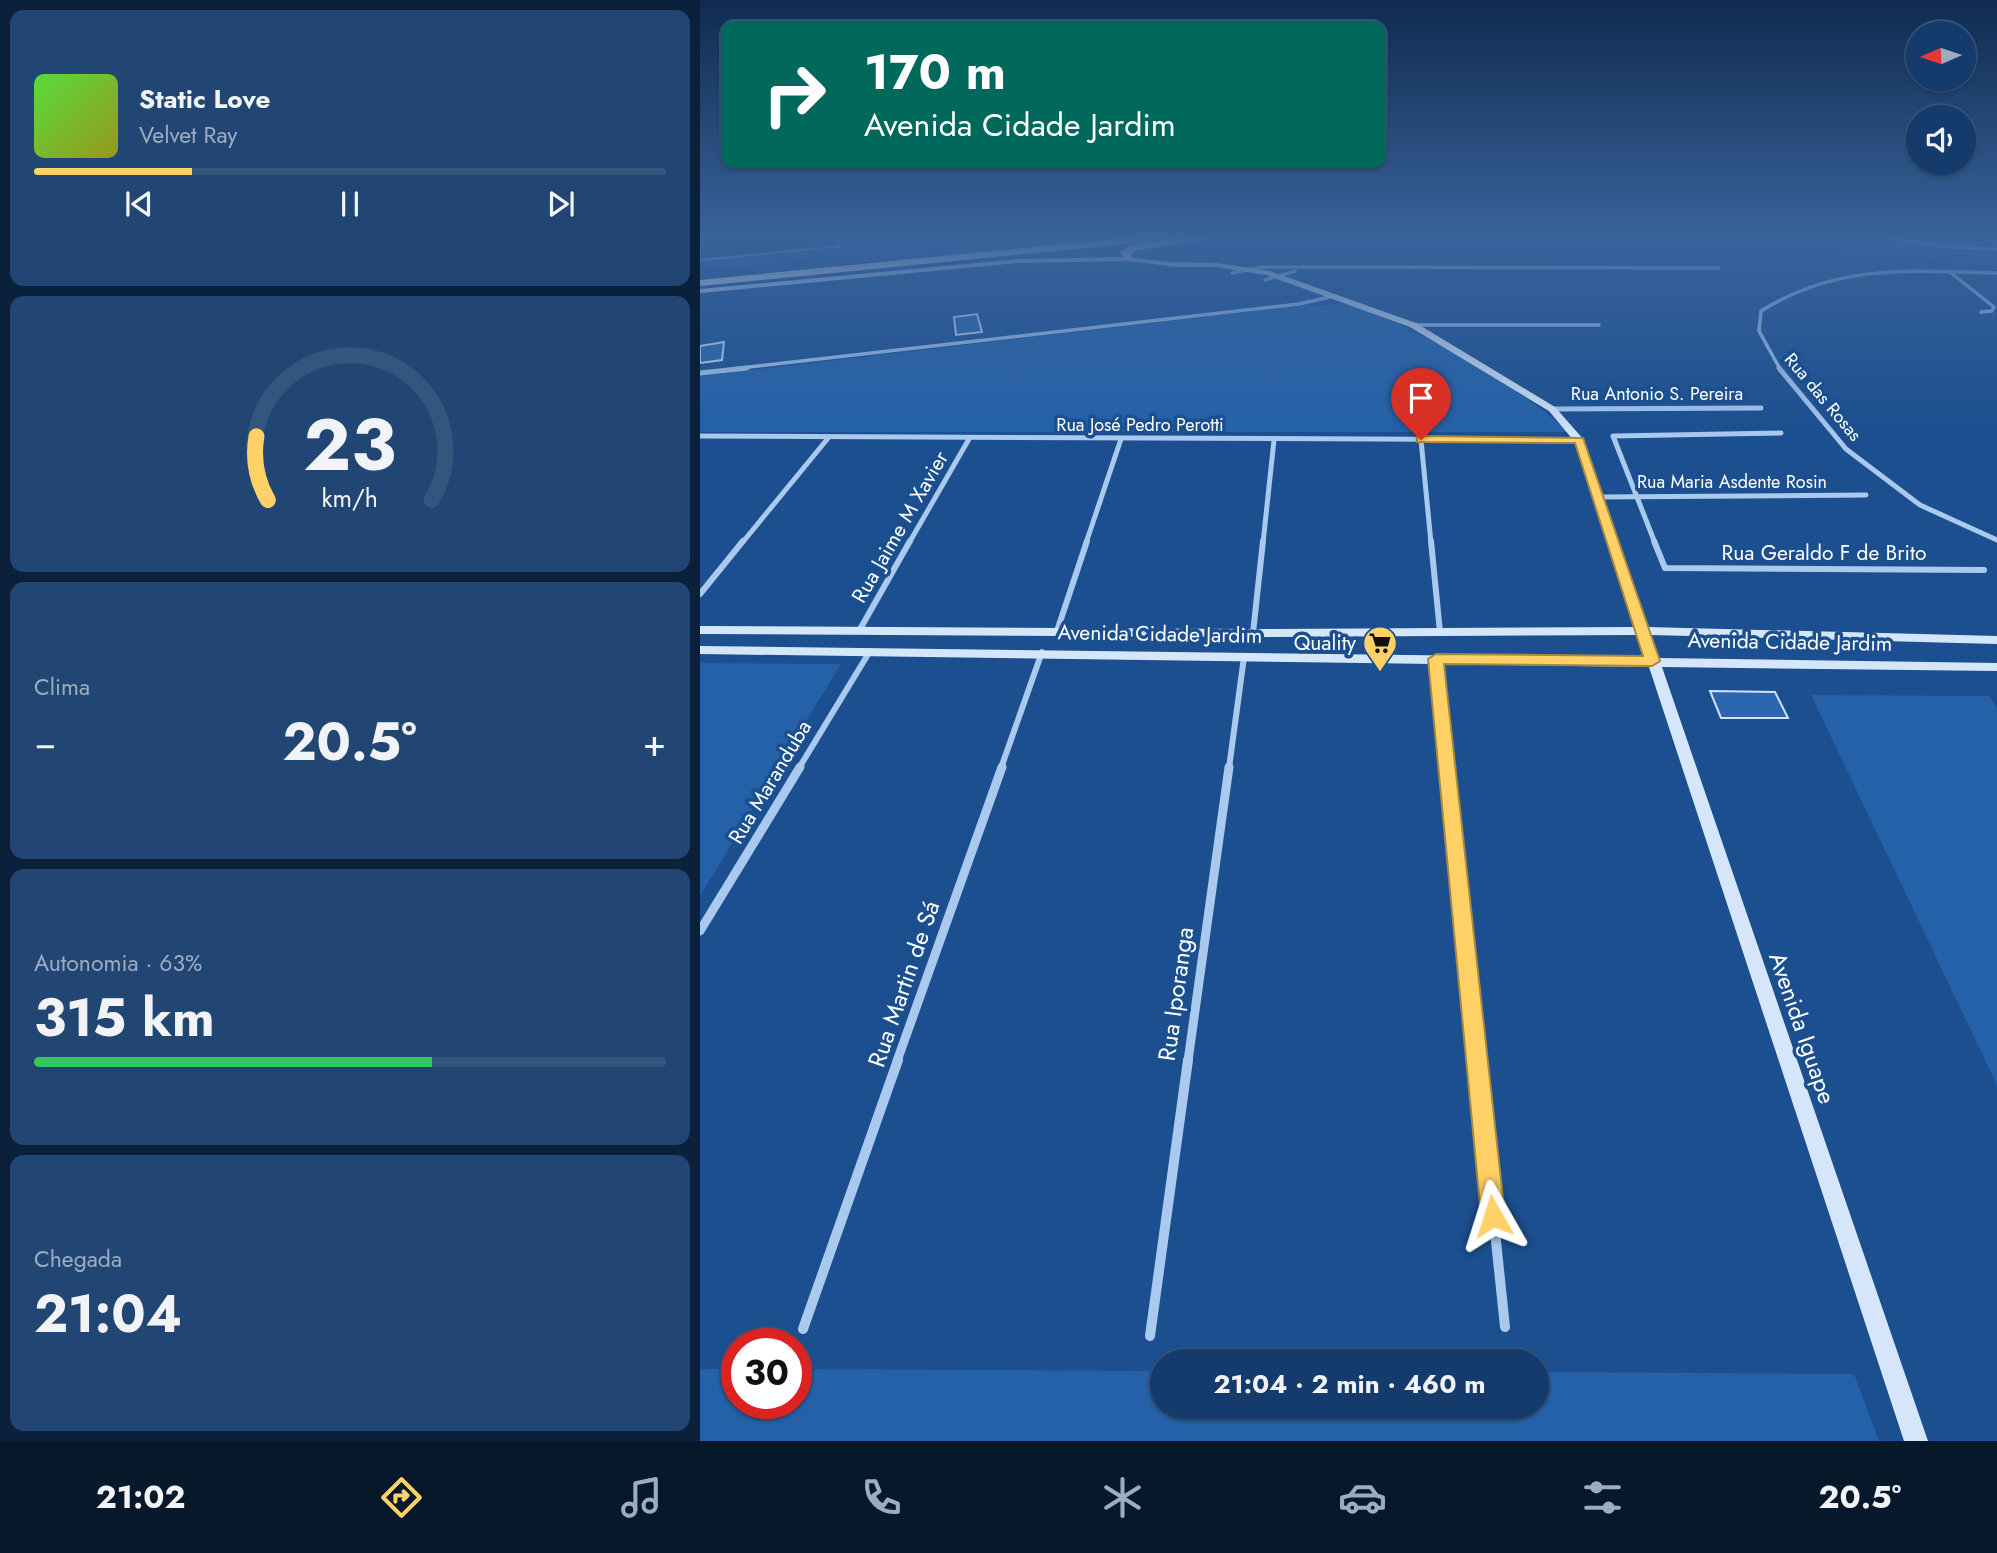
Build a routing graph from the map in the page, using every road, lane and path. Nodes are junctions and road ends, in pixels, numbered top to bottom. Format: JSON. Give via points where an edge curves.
{"nodes":[{"id":1,"x":1304,"y":302,"type":"edge"},
{"id":2,"x":1352,"y":302,"type":"edge"},
{"id":3,"x":1774,"y":302,"type":"edge"},
{"id":4,"x":1988,"y":302,"type":"edge"},
{"id":5,"x":1981,"y":312,"type":"dead end"},
{"id":6,"x":1413,"y":325,"type":"junction"},
{"id":7,"x":1599,"y":325,"type":"dead end"},
{"id":8,"x":700,"y":373,"type":"edge"},
{"id":9,"x":1761,"y":408,"type":"dead end"},
{"id":10,"x":1552,"y":409,"type":"junction"},
{"id":11,"x":1781,"y":433,"type":"dead end"},
{"id":12,"x":700,"y":436,"type":"edge"},
{"id":13,"x":829,"y":437,"type":"junction"},
{"id":14,"x":969,"y":439,"type":"junction"},
{"id":15,"x":1121,"y":439,"type":"junction"},
{"id":16,"x":1274,"y":440,"type":"junction"},
{"id":17,"x":1421,"y":440,"type":"junction"},
{"id":18,"x":1579,"y":440,"type":"junction"},
{"id":19,"x":1866,"y":495,"type":"dead end"},
{"id":20,"x":1636,"y":497,"type":"junction"},
{"id":21,"x":1598,"y":498,"type":"junction"},
{"id":22,"x":1997,"y":540,"type":"edge"},
{"id":23,"x":1984,"y":570,"type":"dead end"},
{"id":24,"x":700,"y":594,"type":"edge"},
{"id":25,"x":700,"y":630,"type":"edge"},
{"id":26,"x":859,"y":631,"type":"junction"},
{"id":27,"x":1057,"y":631,"type":"junction"},
{"id":28,"x":1642,"y":631,"type":"junction"},
{"id":29,"x":1440,"y":632,"type":"junction"},
{"id":30,"x":1253,"y":633,"type":"junction"},
{"id":31,"x":1329,"y":633,"type":"junction"},
{"id":32,"x":1997,"y":640,"type":"edge"},
{"id":33,"x":700,"y":650,"type":"edge"},
{"id":34,"x":870,"y":650,"type":"junction"},
{"id":35,"x":1042,"y":652,"type":"junction"},
{"id":36,"x":1244,"y":657,"type":"junction"},
{"id":37,"x":1327,"y":659,"type":"junction"},
{"id":38,"x":1436,"y":659,"type":"junction"},
{"id":39,"x":1652,"y":661,"type":"junction"},
{"id":40,"x":1997,"y":667,"type":"edge"},
{"id":41,"x":700,"y":932,"type":"edge"},
{"id":42,"x":1505,"y":1327,"type":"dead end"},
{"id":43,"x":803,"y":1328,"type":"edge"},
{"id":44,"x":1150,"y":1336,"type":"dead end"},
{"id":45,"x":1916,"y":1441,"type":"edge"}],
"edges":[{"from":1,"to":8,"type":"street"},
{"from":2,"to":6,"type":"street"},
{"from":3,"to":22,"type":"street","name":"Rua das Rosas","via":[[1761,312],[1759,331],[1775,363],[1846,449],[1920,505]]},
{"from":4,"to":5,"type":"street","via":[[1992,311]]},
{"from":6,"to":7,"type":"street"},
{"from":6,"to":10,"type":"street"},
{"from":9,"to":10,"type":"street","name":"Rua Antonio S. Pereira"},
{"from":10,"to":18,"type":"street"},
{"from":11,"to":20,"type":"street","via":[[1613,436]]},
{"from":12,"to":13,"type":"street","name":"Rua José Pedro Perotti"},
{"from":13,"to":14,"type":"street","name":"Rua José Pedro Perotti"},
{"from":13,"to":24,"type":"street"},
{"from":14,"to":15,"type":"street","name":"Rua José Pedro Perotti"},
{"from":14,"to":26,"type":"street","name":"Rua Jaime M Xavier"},
{"from":15,"to":16,"type":"street","name":"Rua José Pedro Perotti"},
{"from":15,"to":27,"type":"street"},
{"from":16,"to":17,"type":"street","name":"Rua José Pedro Perotti"},
{"from":16,"to":30,"type":"street"},
{"from":17,"to":18,"type":"street","name":"Rua José Pedro Perotti"},
{"from":17,"to":29,"type":"street"},
{"from":18,"to":21,"type":"street","name":"Avenida Iguape"},
{"from":19,"to":20,"type":"street","name":"Rua Maria Asdente Rosin"},
{"from":20,"to":21,"type":"street","name":"Rua Maria Asdente Rosin"},
{"from":20,"to":23,"type":"street","name":"Rua Geraldo F de Brito","via":[[1665,568]]},
{"from":21,"to":28,"type":"street","name":"Avenida Iguape"},
{"from":25,"to":26,"type":"street","name":"Avenida Cidade Jardim"},
{"from":26,"to":27,"type":"street","name":"Avenida Cidade Jardim"},
{"from":27,"to":30,"type":"street","name":"Avenida Cidade Jardim"},
{"from":28,"to":29,"type":"street","name":"Avenida Cidade Jardim"},
{"from":28,"to":32,"type":"street","name":"Avenida Cidade Jardim"},
{"from":28,"to":39,"type":"street","name":"Avenida Iguape"},
{"from":29,"to":31,"type":"street","name":"Avenida Cidade Jardim"},
{"from":30,"to":31,"type":"street","name":"Avenida Cidade Jardim"},
{"from":31,"to":37,"type":"street"},
{"from":33,"to":34,"type":"street","name":"Avenida Cidade Jardim"},
{"from":34,"to":35,"type":"street","name":"Avenida Cidade Jardim"},
{"from":34,"to":41,"type":"street","name":"Rua Maranduba"},
{"from":35,"to":36,"type":"street","name":"Avenida Cidade Jardim"},
{"from":35,"to":43,"type":"street","name":"Rua Martin de Sá"},
{"from":36,"to":37,"type":"street","name":"Avenida Cidade Jardim"},
{"from":36,"to":44,"type":"street","name":"Rua Iporanga"},
{"from":37,"to":38,"type":"street","name":"Avenida Cidade Jardim"},
{"from":38,"to":39,"type":"street","name":"Avenida Cidade Jardim"},
{"from":38,"to":42,"type":"street"},
{"from":39,"to":40,"type":"street","name":"Avenida Cidade Jardim"},
{"from":39,"to":45,"type":"street","name":"Avenida Iguape"}]}
